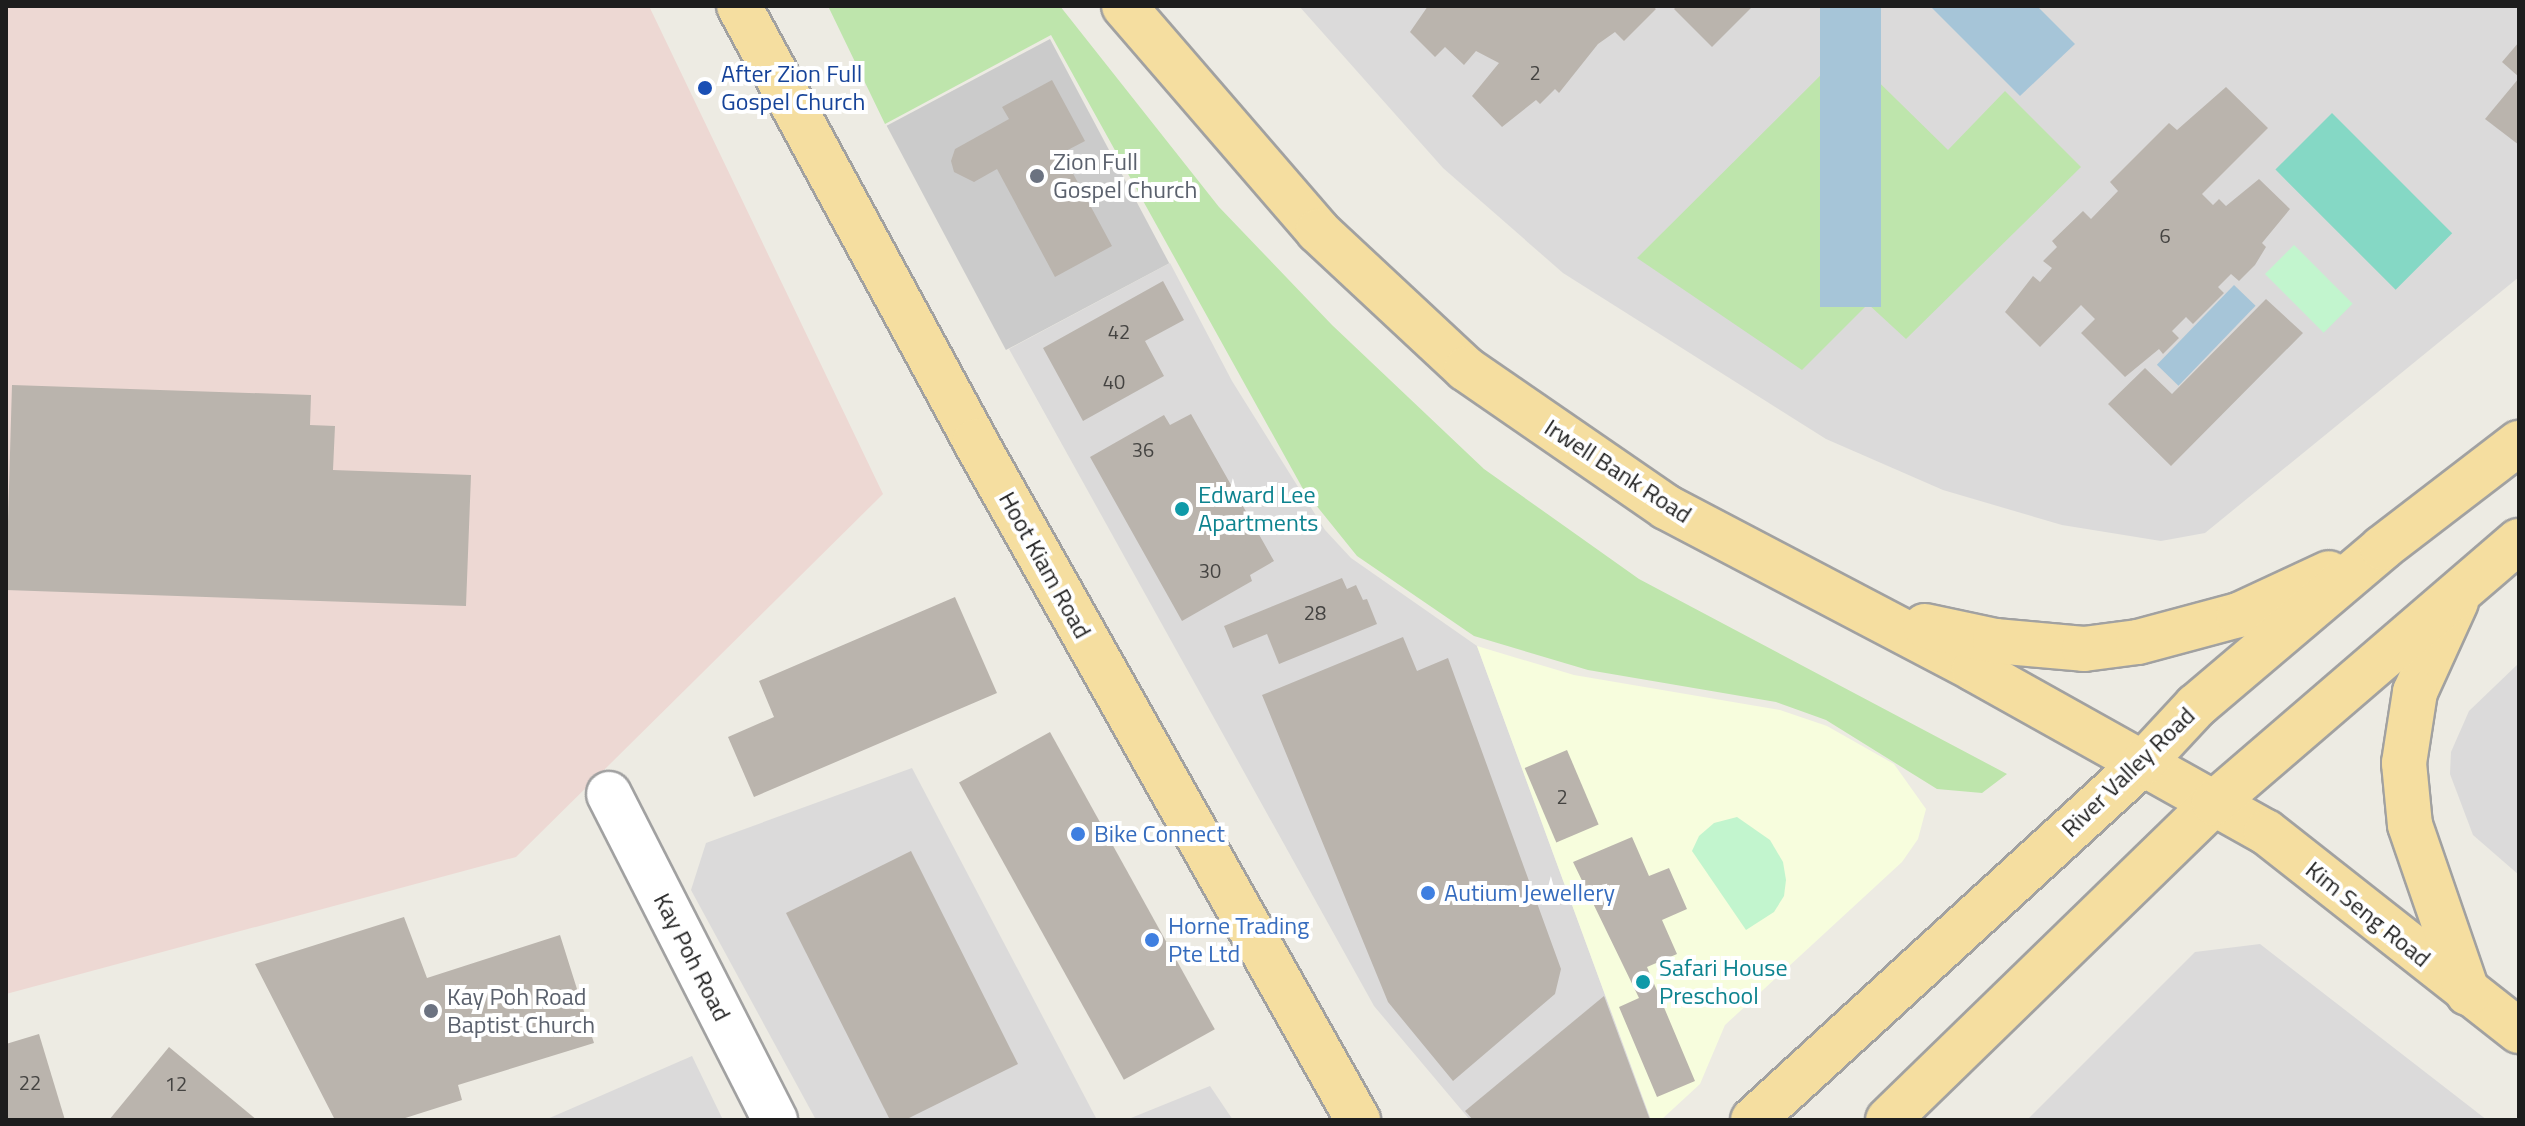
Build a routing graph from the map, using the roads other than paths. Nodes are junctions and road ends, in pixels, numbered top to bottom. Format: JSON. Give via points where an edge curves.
{"nodes":[{"id":1,"x":739,"y":6,"type":"edge"},
{"id":2,"x":1124,"y":6,"type":"edge"},
{"id":3,"x":2519,"y":443,"type":"edge"},
{"id":4,"x":2519,"y":541,"type":"edge"},
{"id":5,"x":2382,"y":548,"type":"junction"},
{"id":6,"x":2462,"y":589,"type":"junction"},
{"id":7,"x":1869,"y":613,"type":"junction"},
{"id":8,"x":2143,"y":763,"type":"junction"},
{"id":9,"x":609,"y":794,"type":"dead end"},
{"id":10,"x":2214,"y":803,"type":"junction"},
{"id":11,"x":2468,"y":994,"type":"junction"},
{"id":12,"x":2519,"y":1031,"type":"edge"},
{"id":13,"x":775,"y":1120,"type":"edge"},
{"id":14,"x":1358,"y":1120,"type":"edge"},
{"id":15,"x":1753,"y":1120,"type":"edge"},
{"id":16,"x":1888,"y":1120,"type":"edge"}],
"edges":[{"from":1,"to":14,"type":"main road","name":"Hoot Kiam Road","via":[[975,441]]},
{"from":2,"to":7,"type":"main road","name":"Irwell Bank Road","via":[[1318,231],[1466,369],[1666,507]]},
{"from":3,"to":5,"type":"main road","name":"River Valley Road"},
{"from":4,"to":6,"type":"main road"},
{"from":5,"to":7,"type":"main road","via":[[2239,615],[2138,642],[2084,649],[1995,641]]},
{"from":5,"to":8,"type":"main road","name":"River Valley Road","via":[[2196,706]]},
{"from":6,"to":10,"type":"main road"},
{"from":6,"to":11,"type":"main road","via":[[2415,692],[2404,763],[2410,825]]},
{"from":7,"to":8,"type":"main road","name":"Irwell Bank Road"},
{"from":8,"to":10,"type":"main road","name":"Irwell Bank Road"},
{"from":8,"to":15,"type":"main road","name":"River Valley Road"},
{"from":9,"to":13,"type":"street","name":"Kay Poh Road"},
{"from":10,"to":11,"type":"main road","name":"Kim Seng Road","via":[[2266,832]]},
{"from":10,"to":16,"type":"main road"},
{"from":11,"to":12,"type":"main road","name":"Kim Seng Road"}]}
